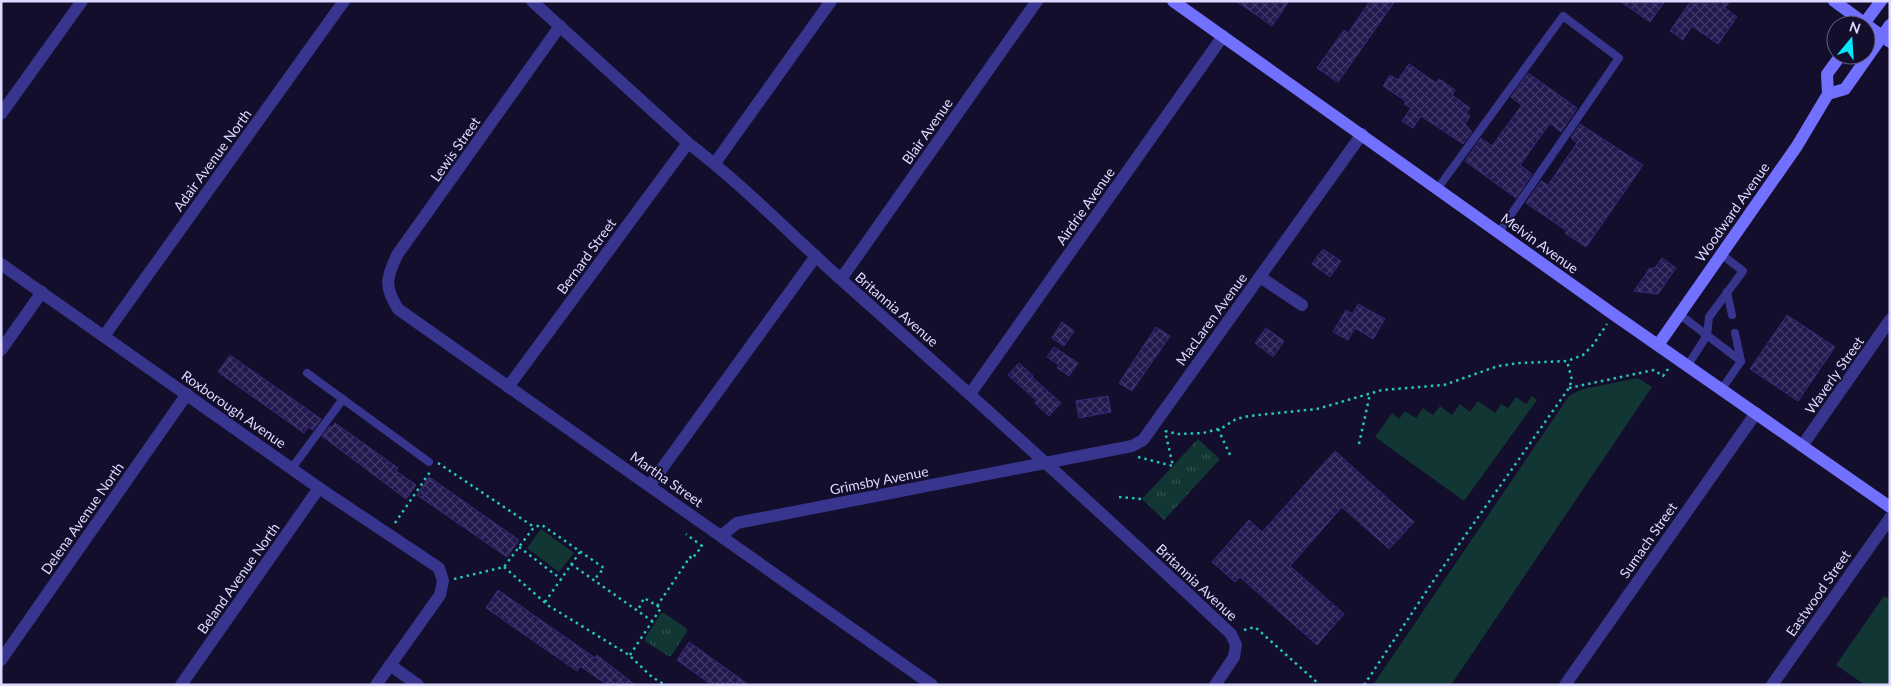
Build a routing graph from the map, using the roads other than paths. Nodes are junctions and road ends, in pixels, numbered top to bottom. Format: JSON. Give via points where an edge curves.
{"nodes":[{"id":1,"x":82,"y":1,"type":"edge"},
{"id":2,"x":344,"y":1,"type":"edge"},
{"id":3,"x":532,"y":1,"type":"edge"},
{"id":4,"x":830,"y":1,"type":"edge"},
{"id":5,"x":1038,"y":1,"type":"edge"},
{"id":6,"x":1173,"y":1,"type":"edge"},
{"id":7,"x":1834,"y":1,"type":"edge"},
{"id":8,"x":1881,"y":1,"type":"edge"},
{"id":9,"x":1886,"y":1,"type":"edge"},
{"id":10,"x":1890,"y":4,"type":"edge"},
{"id":11,"x":1852,"y":15,"type":"edge"},
{"id":12,"x":1870,"y":15,"type":"edge"},
{"id":13,"x":560,"y":26,"type":"junction"},
{"id":14,"x":1890,"y":26,"type":"edge"},
{"id":15,"x":1223,"y":36,"type":"junction"},
{"id":16,"x":1886,"y":39,"type":"edge"},
{"id":17,"x":1834,"y":65,"type":"edge"},
{"id":18,"x":1828,"y":94,"type":"junction"},
{"id":19,"x":1,"y":114,"type":"edge"},
{"id":20,"x":1362,"y":134,"type":"junction"},
{"id":21,"x":688,"y":143,"type":"junction"},
{"id":22,"x":715,"y":164,"type":"junction"},
{"id":23,"x":1438,"y":188,"type":"junction"},
{"id":24,"x":1500,"y":232,"type":"junction"},
{"id":25,"x":1721,"y":254,"type":"junction"},
{"id":26,"x":816,"y":256,"type":"junction"},
{"id":27,"x":1,"y":264,"type":"edge"},
{"id":28,"x":1260,"y":277,"type":"junction"},
{"id":29,"x":840,"y":279,"type":"junction"},
{"id":30,"x":42,"y":292,"type":"junction"},
{"id":31,"x":1727,"y":292,"type":"junction"},
{"id":32,"x":389,"y":294,"type":"joint"},
{"id":33,"x":1302,"y":306,"type":"dead end"},
{"id":34,"x":1679,"y":314,"type":"junction"},
{"id":35,"x":1732,"y":315,"type":"dead end"},
{"id":36,"x":1890,"y":320,"type":"edge"},
{"id":37,"x":1735,"y":333,"type":"dead end"},
{"id":38,"x":1707,"y":335,"type":"junction"},
{"id":39,"x":104,"y":336,"type":"junction"},
{"id":40,"x":1658,"y":345,"type":"junction"},
{"id":41,"x":1,"y":350,"type":"edge"},
{"id":42,"x":1741,"y":360,"type":"junction"},
{"id":43,"x":1688,"y":366,"type":"junction"},
{"id":44,"x":307,"y":373,"type":"dead end"},
{"id":45,"x":508,"y":388,"type":"junction"},
{"id":46,"x":1722,"y":389,"type":"junction"},
{"id":47,"x":187,"y":394,"type":"junction"},
{"id":48,"x":970,"y":394,"type":"junction"},
{"id":49,"x":343,"y":399,"type":"junction"},
{"id":50,"x":1756,"y":413,"type":"junction"},
{"id":51,"x":1802,"y":446,"type":"junction"},
{"id":52,"x":429,"y":462,"type":"dead end"},
{"id":53,"x":1046,"y":462,"type":"junction"},
{"id":54,"x":292,"y":468,"type":"junction"},
{"id":55,"x":650,"y":485,"type":"junction"},
{"id":56,"x":319,"y":488,"type":"junction"},
{"id":57,"x":1890,"y":507,"type":"edge"},
{"id":58,"x":1890,"y":518,"type":"edge"},
{"id":59,"x":721,"y":536,"type":"junction"},
{"id":60,"x":1,"y":660,"type":"edge"},
{"id":61,"x":390,"y":665,"type":"junction"},
{"id":62,"x":181,"y":685,"type":"edge"},
{"id":63,"x":376,"y":685,"type":"edge"},
{"id":64,"x":418,"y":685,"type":"edge"},
{"id":65,"x":932,"y":685,"type":"edge"},
{"id":66,"x":1214,"y":685,"type":"edge"},
{"id":67,"x":1565,"y":685,"type":"edge"},
{"id":68,"x":1772,"y":685,"type":"edge"}],
"edges":[{"from":1,"to":19,"type":"street"},
{"from":2,"to":39,"type":"street","name":"Adair Avenue North"},
{"from":3,"to":13,"type":"street","name":"Britannia Avenue"},
{"from":4,"to":22,"type":"street"},
{"from":5,"to":29,"type":"street","name":"Blair Avenue"},
{"from":6,"to":15,"type":"street","name":"Melvin Avenue"},
{"from":7,"to":11,"type":"street"},
{"from":8,"to":12,"type":"street"},
{"from":9,"to":10,"type":"street"},
{"from":13,"to":21,"type":"street","name":"Britannia Avenue"},
{"from":13,"to":32,"type":"street","name":"Lewis Street","via":[[397,255],[388,273]]},
{"from":14,"to":16,"type":"street"},
{"from":15,"to":20,"type":"street","name":"Melvin Avenue"},
{"from":15,"to":48,"type":"street","name":"Airdrie Avenue"},
{"from":16,"to":18,"type":"street","via":[[1845,88]]},
{"from":17,"to":18,"type":"street","name":"Woodward Avenue","via":[[1827,74]]},
{"from":18,"to":25,"type":"street","name":"Woodward Avenue","via":[[1797,146]]},
{"from":20,"to":23,"type":"street","name":"Melvin Avenue"},
{"from":20,"to":28,"type":"street","name":"MacLaren Avenue"},
{"from":21,"to":22,"type":"street","name":"Britannia Avenue"},
{"from":21,"to":45,"type":"street","name":"Bernard Street"},
{"from":22,"to":26,"type":"street","name":"Britannia Avenue"},
{"from":23,"to":24,"type":"street","name":"Melvin Avenue"},
{"from":23,"to":24,"type":"lane","via":[[1563,16],[1619,58]]},
{"from":24,"to":40,"type":"street","name":"Melvin Avenue"},
{"from":25,"to":31,"type":"lane","via":[[1742,271]]},
{"from":25,"to":34,"type":"street","name":"Woodward Avenue"},
{"from":26,"to":29,"type":"street","name":"Britannia Avenue"},
{"from":26,"to":55,"type":"street"},
{"from":27,"to":30,"type":"street","name":"Roxborough Avenue"},
{"from":28,"to":33,"type":"street"},
{"from":28,"to":53,"type":"street","name":"MacLaren Avenue","via":[[1158,429],[1132,446]]},
{"from":29,"to":48,"type":"street","name":"Britannia Avenue"},
{"from":30,"to":39,"type":"street","name":"Roxborough Avenue"},
{"from":30,"to":41,"type":"street"},
{"from":31,"to":35,"type":"lane"},
{"from":31,"to":38,"type":"lane","via":[[1709,318]]},
{"from":32,"to":45,"type":"street","name":"Martha Street","via":[[398,309]]},
{"from":34,"to":38,"type":"lane"},
{"from":34,"to":40,"type":"street","name":"Woodward Avenue"},
{"from":36,"to":51,"type":"street","name":"Waverly Street"},
{"from":37,"to":42,"type":"lane"},
{"from":38,"to":42,"type":"lane"},
{"from":38,"to":43,"type":"lane"},
{"from":39,"to":47,"type":"street","name":"Roxborough Avenue"},
{"from":40,"to":43,"type":"street","name":"Melvin Avenue"},
{"from":42,"to":46,"type":"lane"},
{"from":43,"to":46,"type":"street","name":"Melvin Avenue"},
{"from":44,"to":49,"type":"lane"},
{"from":45,"to":55,"type":"street","name":"Martha Street"},
{"from":46,"to":50,"type":"street","name":"Melvin Avenue"},
{"from":47,"to":54,"type":"street","name":"Roxborough Avenue"},
{"from":47,"to":60,"type":"street","name":"Delena Avenue North"},
{"from":48,"to":53,"type":"street","name":"Britannia Avenue"},
{"from":49,"to":52,"type":"lane"},
{"from":49,"to":54,"type":"lane"},
{"from":50,"to":51,"type":"street","name":"Melvin Avenue"},
{"from":50,"to":67,"type":"street","name":"Sumach Street"},
{"from":51,"to":57,"type":"street","name":"Melvin Avenue"},
{"from":53,"to":59,"type":"street","name":"Grimsby Avenue","via":[[737,523]]},
{"from":53,"to":66,"type":"street","name":"Britannia Avenue","via":[[1234,640],[1234,657]]},
{"from":54,"to":56,"type":"street","name":"Roxborough Avenue"},
{"from":55,"to":59,"type":"street","name":"Martha Street"},
{"from":56,"to":61,"type":"street","name":"Roxborough Avenue","via":[[439,568],[443,581],[440,595]]},
{"from":56,"to":62,"type":"street","name":"Beland Avenue North"},
{"from":58,"to":68,"type":"street","name":"Eastwood Street"},
{"from":59,"to":65,"type":"street","name":"Martha Street"},
{"from":61,"to":63,"type":"street"},
{"from":61,"to":64,"type":"street"}]}
